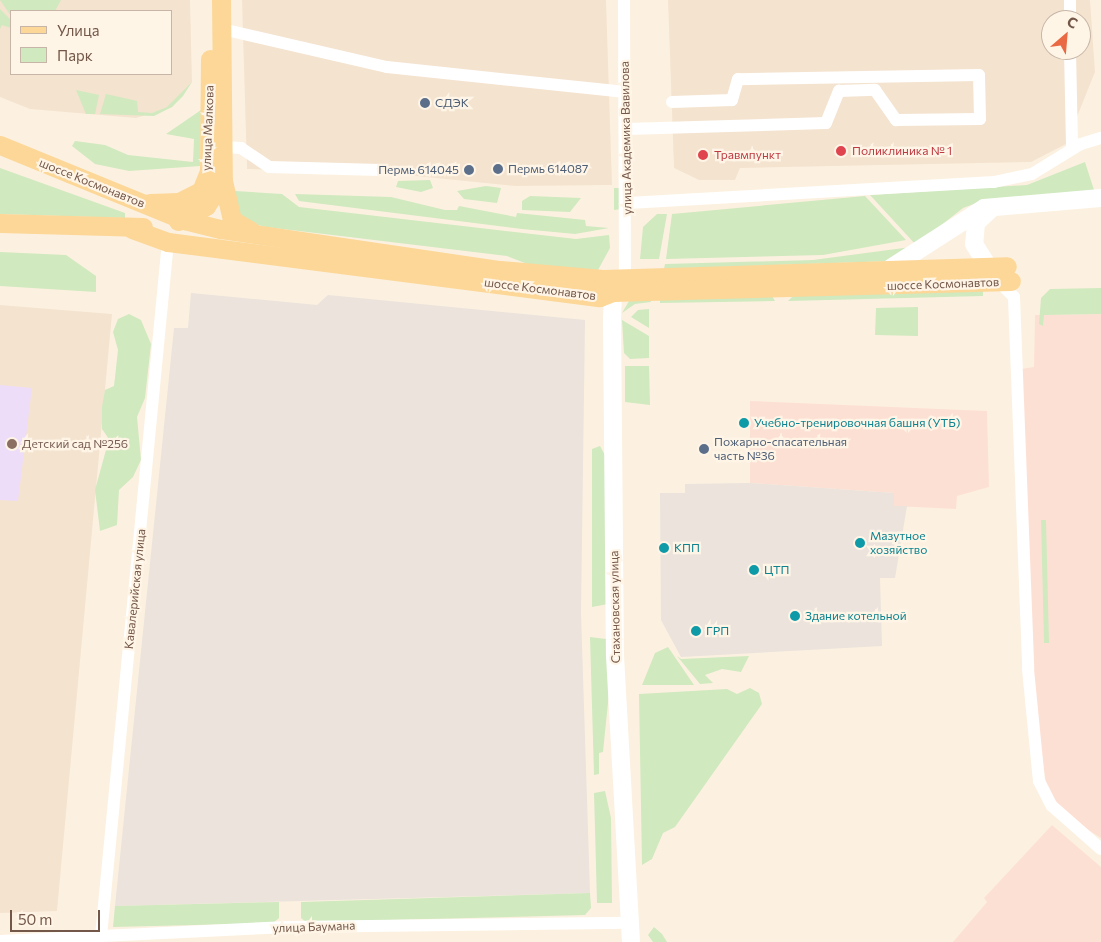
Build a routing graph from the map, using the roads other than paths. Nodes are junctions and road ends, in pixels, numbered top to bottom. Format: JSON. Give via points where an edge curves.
{"nodes":[{"id":1,"x":208,"y":0,"type":"edge"},
{"id":2,"x":221,"y":0,"type":"edge"},
{"id":3,"x":624,"y":0,"type":"edge"},
{"id":4,"x":222,"y":29,"type":"junction"},
{"id":5,"x":1070,"y":60,"type":"edge"},
{"id":6,"x":626,"y":92,"type":"junction"},
{"id":7,"x":672,"y":102,"type":"dead end"},
{"id":8,"x":626,"y":129,"type":"junction"},
{"id":9,"x":1101,"y":138,"type":"edge"},
{"id":10,"x":2,"y":146,"type":"edge"},
{"id":11,"x":224,"y":147,"type":"junction"},
{"id":12,"x":1072,"y":149,"type":"junction"},
{"id":13,"x":380,"y":170,"type":"dead end"},
{"id":14,"x":223,"y":181,"type":"junction"},
{"id":15,"x":1101,"y":198,"type":"edge"},
{"id":16,"x":628,"y":202,"type":"junction"},
{"id":17,"x":140,"y":203,"type":"junction"},
{"id":18,"x":1000,"y":205,"type":"junction"},
{"id":19,"x":184,"y":220,"type":"junction"},
{"id":20,"x":0,"y":223,"type":"edge"},
{"id":21,"x":132,"y":229,"type":"junction"},
{"id":22,"x":263,"y":237,"type":"junction"},
{"id":23,"x":168,"y":242,"type":"junction"},
{"id":24,"x":985,"y":267,"type":"junction"},
{"id":25,"x":889,"y":269,"type":"junction"},
{"id":26,"x":624,"y":275,"type":"junction"},
{"id":27,"x":1006,"y":276,"type":"junction"},
{"id":28,"x":613,"y":292,"type":"junction"},
{"id":29,"x":1101,"y":849,"type":"edge"},
{"id":30,"x":628,"y":923,"type":"junction"},
{"id":31,"x":101,"y":936,"type":"junction"},
{"id":32,"x":0,"y":941,"type":"edge"},
{"id":33,"x":631,"y":942,"type":"edge"}],
"edges":[{"from":1,"to":17,"type":"main road","name":"улица Малкова","via":[[209,171],[201,191],[190,198]]},
{"from":2,"to":4,"type":"main road","name":"улица Малкова"},
{"from":3,"to":6,"type":"street","name":"улица Академика Вавилова"},
{"from":4,"to":6,"type":"street","via":[[387,66]]},
{"from":4,"to":11,"type":"main road","name":"улица Малкова"},
{"from":5,"to":12,"type":"street"},
{"from":6,"to":8,"type":"street","name":"улица Академика Вавилова"},
{"from":7,"to":8,"type":"street","via":[[732,100],[738,78],[979,75],[980,119],[896,120],[875,90],[839,91],[826,123]]},
{"from":8,"to":16,"type":"street","name":"улица Академика Вавилова"},
{"from":9,"to":12,"type":"street"},
{"from":10,"to":17,"type":"main road","name":"шоссе Космонавтов"},
{"from":11,"to":13,"type":"street","via":[[240,148],[269,167]]},
{"from":11,"to":14,"type":"main road","name":"улица Малкова"},
{"from":12,"to":16,"type":"street","via":[[1032,174],[994,182]]},
{"from":14,"to":19,"type":"main road","name":"улица Малкова","via":[[206,206]]},
{"from":14,"to":22,"type":"main road","name":"улица Малкова","via":[[232,220]]},
{"from":15,"to":18,"type":"main road"},
{"from":16,"to":26,"type":"street","name":"улица Академика Вавилова"},
{"from":17,"to":19,"type":"main road","name":"шоссе Космонавтов"},
{"from":18,"to":24,"type":"main road","via":[[980,218],[974,229],[974,244]]},
{"from":18,"to":25,"type":"main road","via":[[974,213]]},
{"from":19,"to":21,"type":"main road","name":"шоссе Космонавтов"},
{"from":19,"to":22,"type":"main road","name":"шоссе Космонавтов"},
{"from":20,"to":21,"type":"main road","name":"шоссе Космонавтов"},
{"from":21,"to":23,"type":"main road","name":"шоссе Космонавтов"},
{"from":22,"to":26,"type":"main road","name":"шоссе Космонавтов","via":[[500,270],[603,279]]},
{"from":23,"to":28,"type":"main road","name":"шоссе Космонавтов","via":[[600,297]]},
{"from":23,"to":31,"type":"street","name":"Кавалерийская улица"},
{"from":24,"to":25,"type":"main road","name":"шоссе Космонавтов"},
{"from":24,"to":27,"type":"main road","name":"шоссе Космонавтов"},
{"from":25,"to":26,"type":"main road","name":"шоссе Космонавтов"},
{"from":26,"to":28,"type":"main road"},
{"from":27,"to":28,"type":"main road","name":"шоссе Космонавтов"},
{"from":27,"to":29,"type":"street","via":[[1014,297],[1027,659],[1039,781],[1052,806]]},
{"from":28,"to":30,"type":"main road","name":"Стахановская улица","via":[[615,656]]},
{"from":30,"to":31,"type":"street","name":"улица Баумана","via":[[299,927]]},
{"from":30,"to":33,"type":"main road","name":"Стахановская улица"},
{"from":31,"to":32,"type":"street","name":"улица Баумана"}]}
